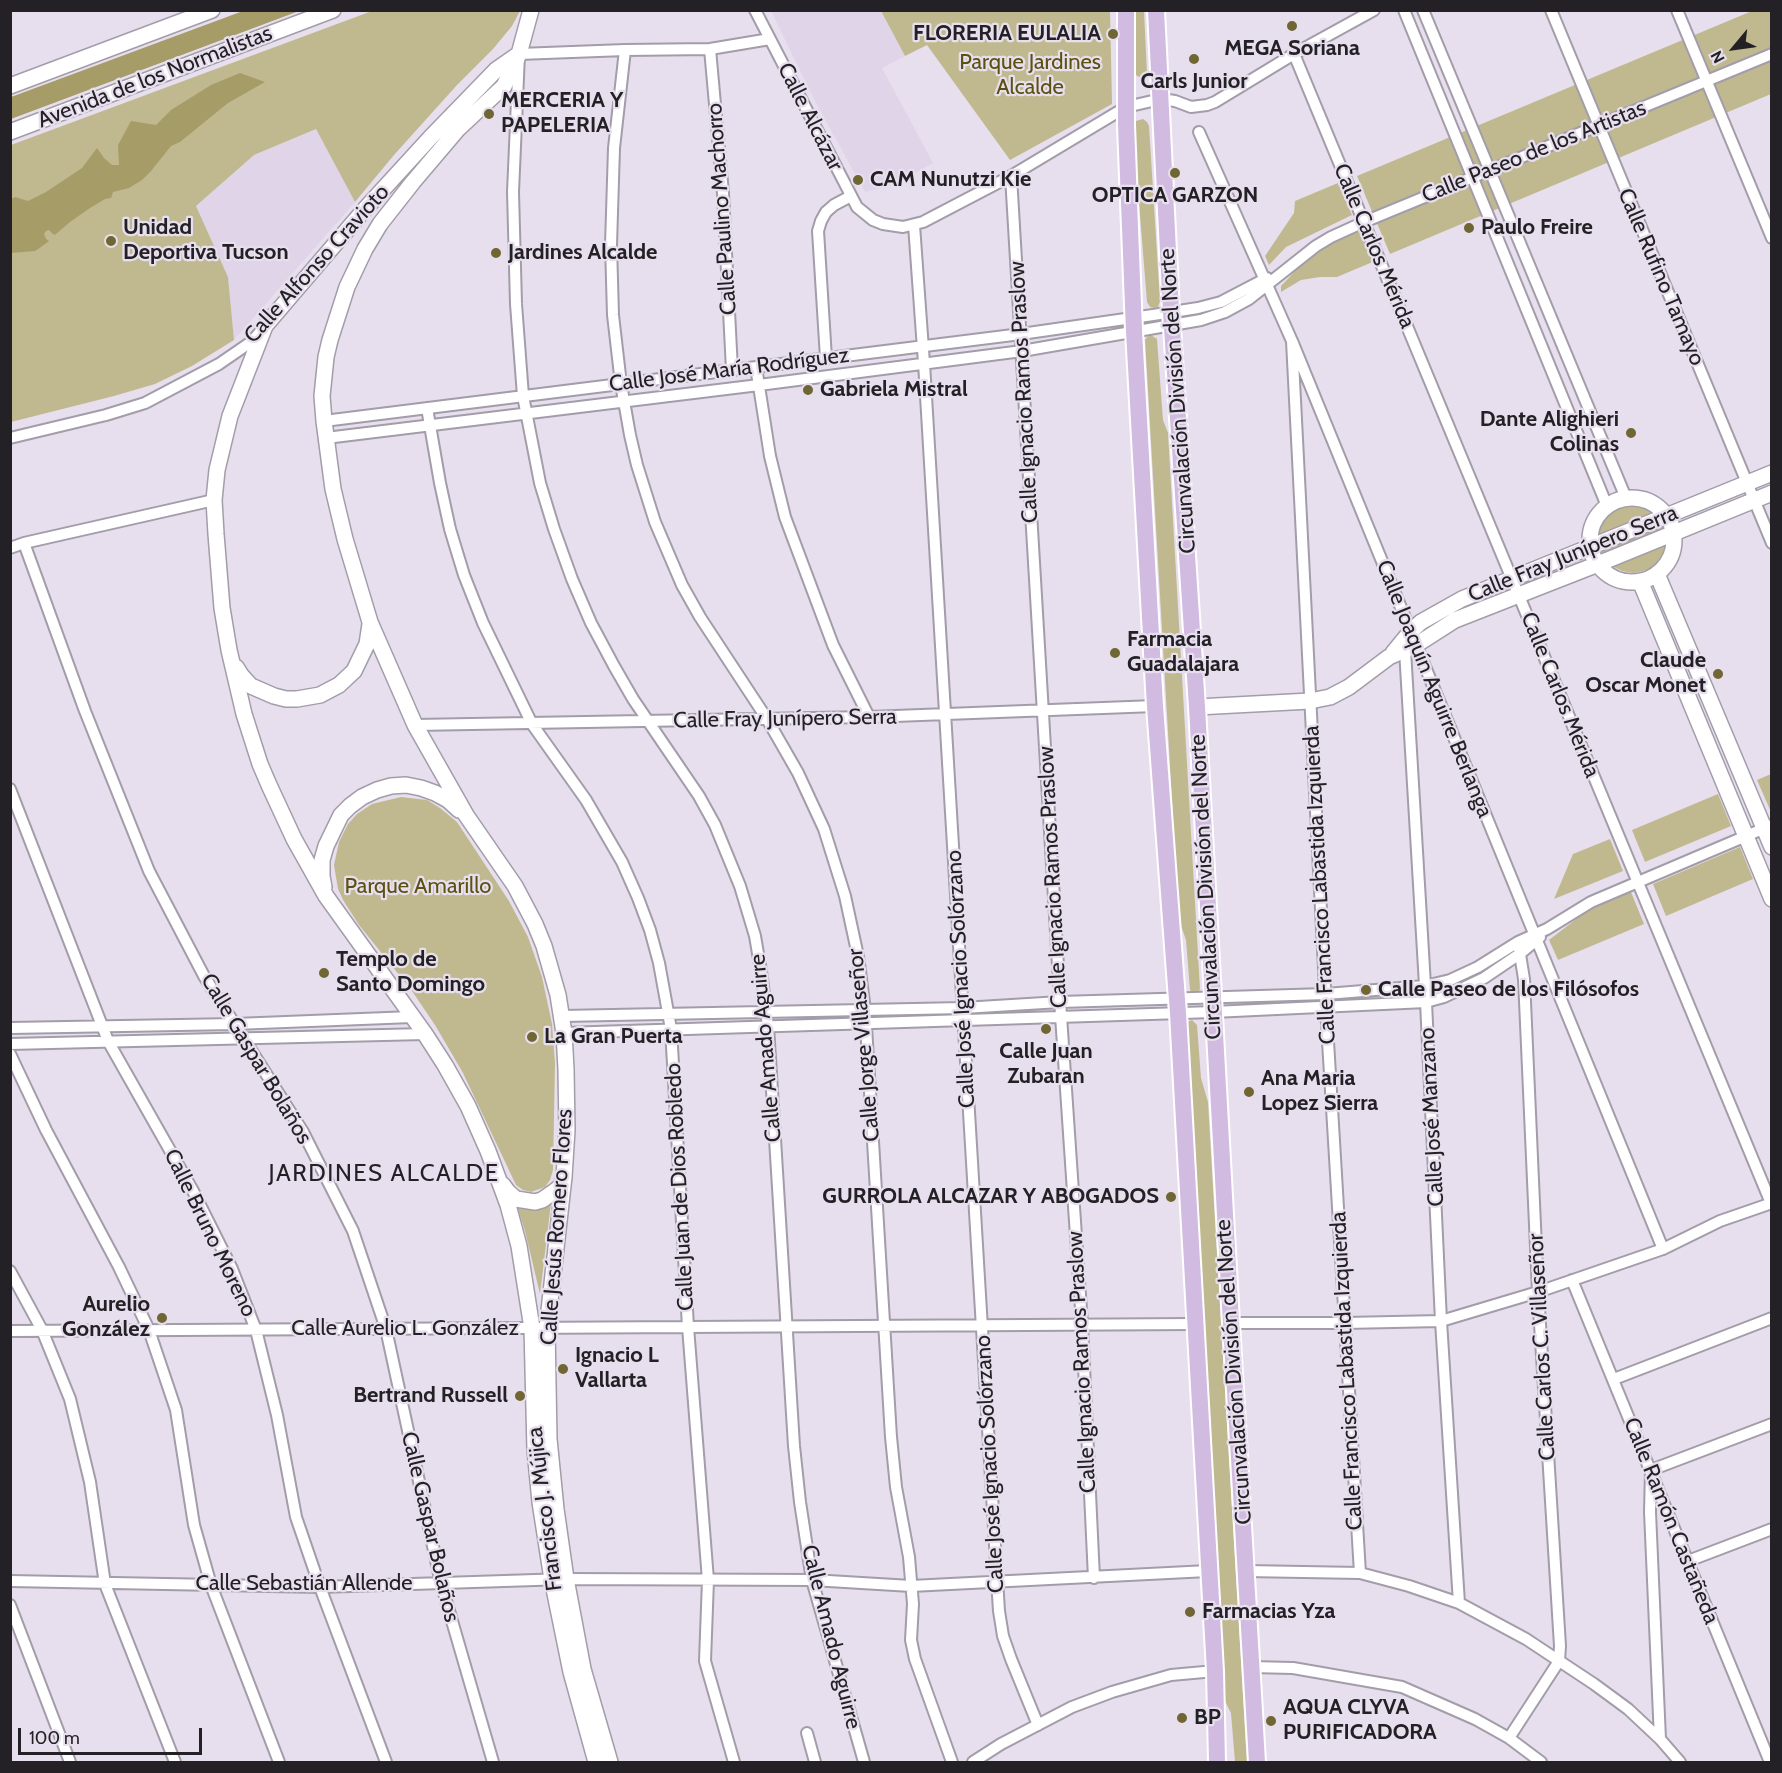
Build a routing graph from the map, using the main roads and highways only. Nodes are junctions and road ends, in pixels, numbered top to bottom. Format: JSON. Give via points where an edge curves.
{"nodes":[{"id":1,"x":1126,"y":10,"type":"edge"},
{"id":2,"x":1156,"y":10,"type":"edge"},
{"id":3,"x":1217,"y":1762,"type":"edge"},
{"id":4,"x":1257,"y":1762,"type":"edge"}],
"edges":[{"from":1,"to":3,"type":"main road","name":"Circunvalación División del Norte","via":[[1134,324],[1155,706],[1178,1006]]},
{"from":2,"to":4,"type":"main road","name":"Circunvalación División del Norte"}]}
